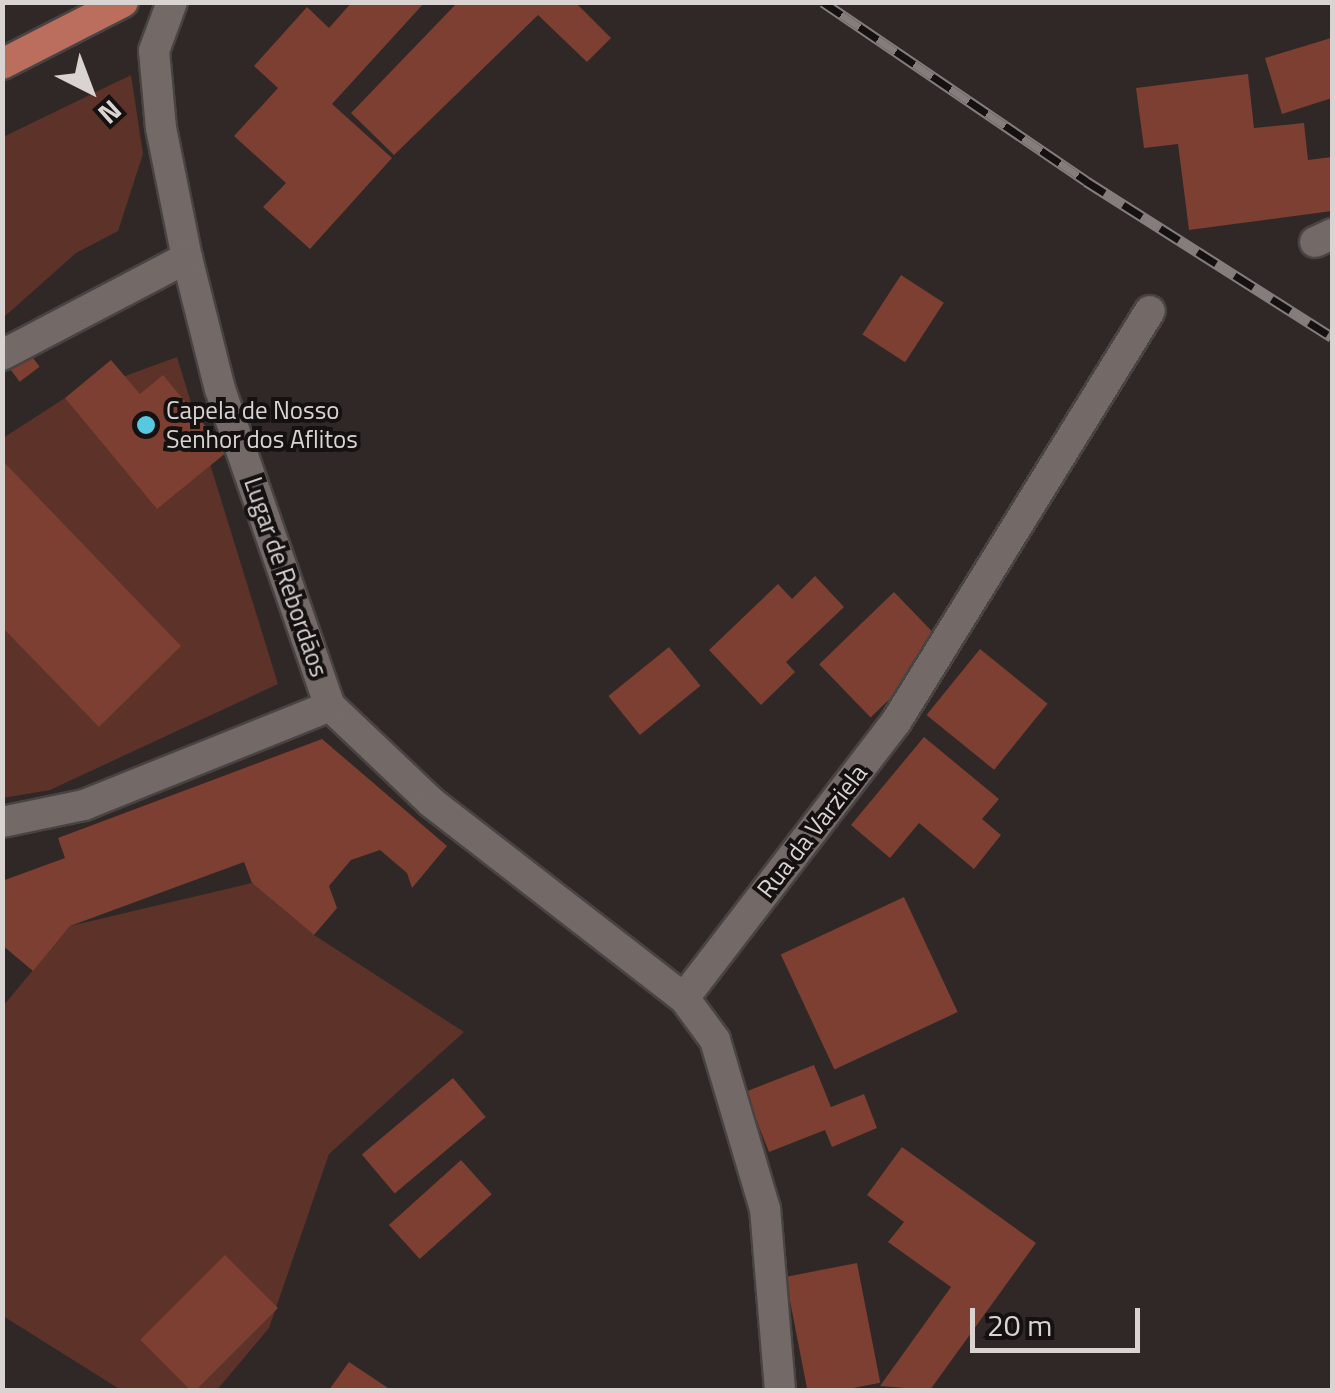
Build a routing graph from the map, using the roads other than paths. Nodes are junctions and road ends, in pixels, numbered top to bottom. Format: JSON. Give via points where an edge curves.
{"nodes":[{"id":1,"x":122,"y":2,"type":"edge"},
{"id":2,"x":172,"y":2,"type":"edge"},
{"id":3,"x":2,"y":64,"type":"edge"},
{"id":4,"x":186,"y":258,"type":"junction"},
{"id":5,"x":1150,"y":312,"type":"dead end"},
{"id":6,"x":2,"y":354,"type":"edge"},
{"id":7,"x":330,"y":706,"type":"junction"},
{"id":8,"x":2,"y":822,"type":"edge"},
{"id":9,"x":684,"y":998,"type":"junction"},
{"id":10,"x":780,"y":1390,"type":"edge"}],
"edges":[{"from":1,"to":3,"type":"main road"},
{"from":2,"to":4,"type":"street","name":"Lugar de Rebordãos","via":[[154,51]]},
{"from":4,"to":6,"type":"street"},
{"from":4,"to":7,"type":"street","name":"Lugar de Rebordãos","via":[[220,389]]},
{"from":5,"to":9,"type":"street","name":"Rua da Varziela","via":[[896,722]]},
{"from":7,"to":8,"type":"street","via":[[84,805]]},
{"from":7,"to":9,"type":"street","name":"Lugar de Rebordãos","via":[[430,802]]},
{"from":9,"to":10,"type":"street","via":[[714,1040],[766,1209]]}]}
